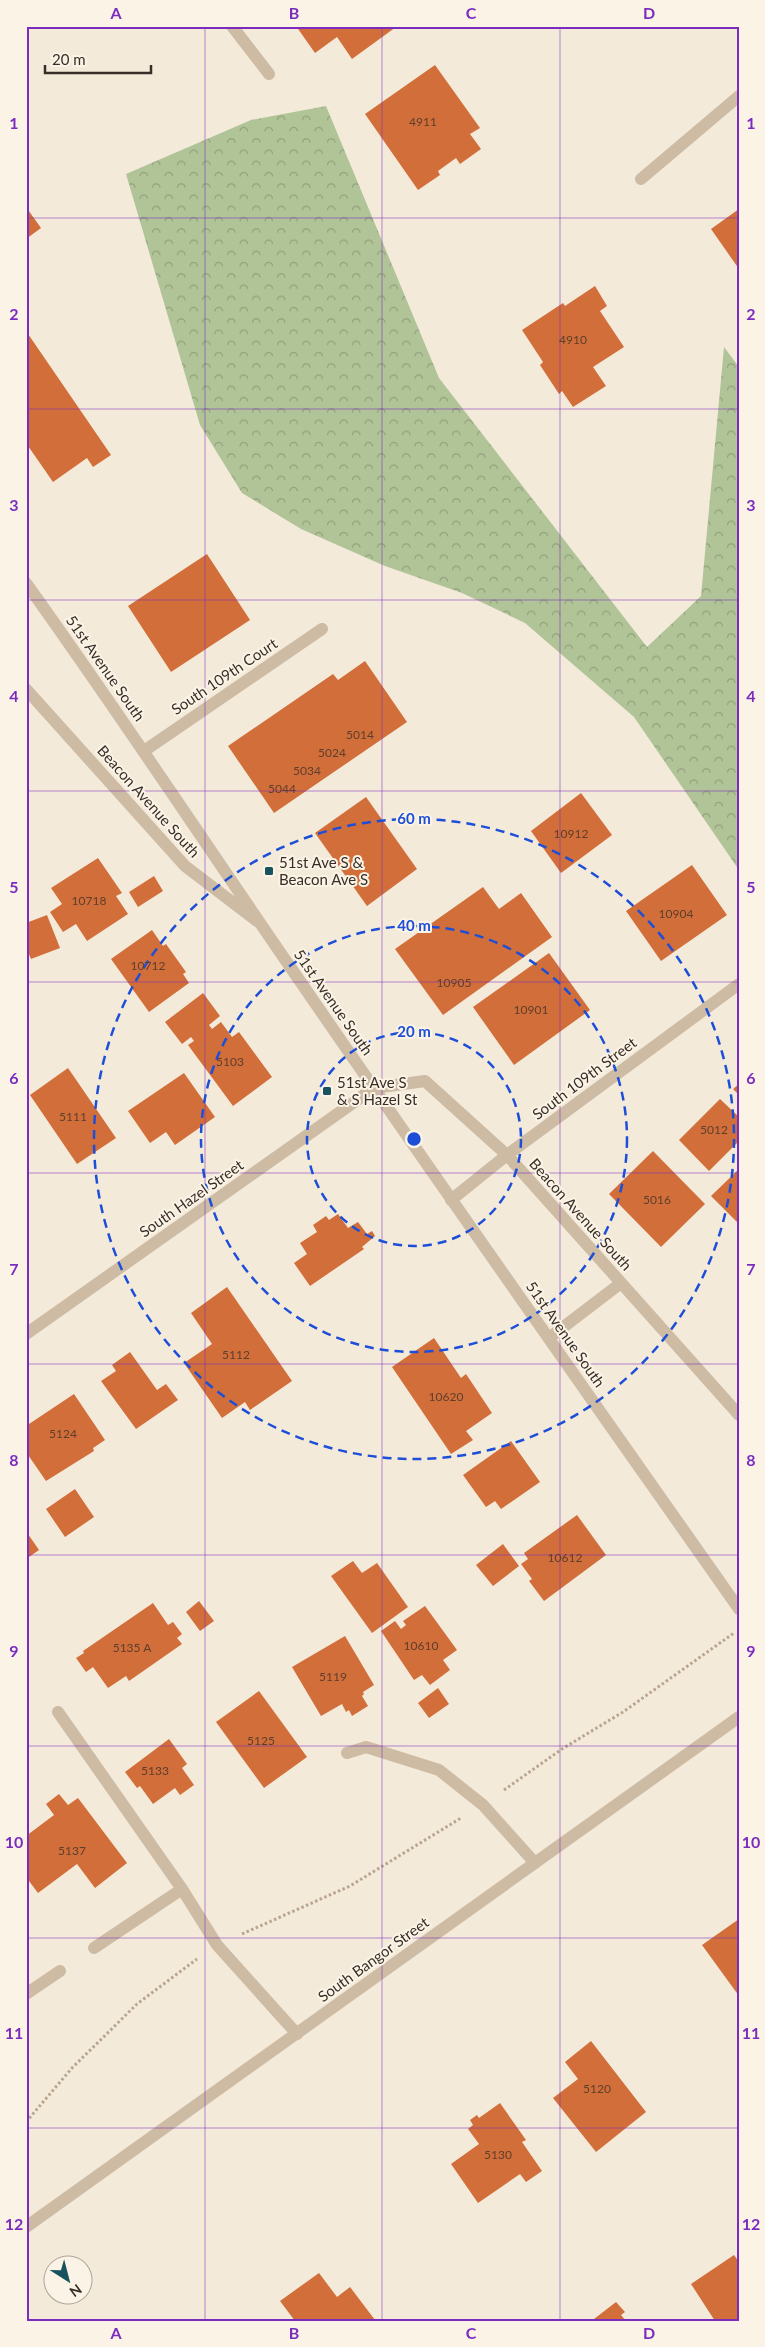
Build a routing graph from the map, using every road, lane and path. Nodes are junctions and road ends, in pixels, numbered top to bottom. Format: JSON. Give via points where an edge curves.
{"nodes":[{"id":1,"x":232,"y":26,"type":"edge"},
{"id":2,"x":269,"y":74,"type":"dead end"},
{"id":3,"x":739,"y":96,"type":"edge"},
{"id":4,"x":641,"y":179,"type":"dead end"},
{"id":5,"x":26,"y":584,"type":"edge"},
{"id":6,"x":322,"y":629,"type":"dead end"},
{"id":7,"x":26,"y":689,"type":"edge"},
{"id":8,"x":144,"y":751,"type":"junction"},
{"id":9,"x":259,"y":922,"type":"junction"},
{"id":10,"x":739,"y":984,"type":"edge"},
{"id":11,"x":374,"y":1088,"type":"junction"},
{"id":12,"x":507,"y":1156,"type":"junction"},
{"id":13,"x":451,"y":1200,"type":"junction"},
{"id":14,"x":621,"y":1283,"type":"junction"},
{"id":15,"x":26,"y":1334,"type":"edge"},
{"id":16,"x":549,"y":1338,"type":"junction"},
{"id":17,"x":739,"y":1415,"type":"edge"},
{"id":18,"x":739,"y":1609,"type":"edge"},
{"id":19,"x":739,"y":1630,"type":"edge"},
{"id":20,"x":58,"y":1712,"type":"dead end"},
{"id":21,"x":739,"y":1717,"type":"edge"},
{"id":22,"x":348,"y":1753,"type":"dead end"},
{"id":23,"x":483,"y":1805,"type":"junction"},
{"id":24,"x":536,"y":1863,"type":"junction"},
{"id":25,"x":182,"y":1889,"type":"junction"},
{"id":26,"x":217,"y":1945,"type":"junction"},
{"id":27,"x":94,"y":1948,"type":"dead end"},
{"id":28,"x":60,"y":1971,"type":"dead end"},
{"id":29,"x":26,"y":1994,"type":"edge"},
{"id":30,"x":296,"y":2034,"type":"junction"},
{"id":31,"x":26,"y":2122,"type":"edge"},
{"id":32,"x":26,"y":2227,"type":"edge"}],
"edges":[{"from":1,"to":2,"type":"street"},
{"from":3,"to":4,"type":"street"},
{"from":5,"to":8,"type":"street","name":"51st Avenue South"},
{"from":6,"to":8,"type":"street","name":"South 109th Court"},
{"from":7,"to":9,"type":"street","name":"Beacon Avenue South","via":[[186,866]]},
{"from":8,"to":9,"type":"street","name":"51st Avenue South"},
{"from":9,"to":11,"type":"street","name":"51st Avenue South"},
{"from":10,"to":12,"type":"street","name":"South 109th Street"},
{"from":11,"to":12,"type":"street","name":"Beacon Avenue South","via":[[426,1081]]},
{"from":11,"to":13,"type":"street","name":"51st Avenue South"},
{"from":11,"to":15,"type":"street","name":"South Hazel Street"},
{"from":12,"to":13,"type":"street","name":"South 109th Street"},
{"from":12,"to":14,"type":"street","name":"Beacon Avenue South"},
{"from":13,"to":16,"type":"street","name":"51st Avenue South"},
{"from":14,"to":16,"type":"street"},
{"from":14,"to":17,"type":"street","name":"Beacon Avenue South"},
{"from":16,"to":18,"type":"street","name":"51st Avenue South"},
{"from":19,"to":23,"type":"path"},
{"from":20,"to":25,"type":"street"},
{"from":21,"to":24,"type":"street","name":"South Bangor Street"},
{"from":22,"to":23,"type":"street","via":[[366,1747],[439,1770]]},
{"from":23,"to":24,"type":"street"},
{"from":23,"to":26,"type":"path","via":[[350,1886]]},
{"from":24,"to":30,"type":"street","name":"South Bangor Street"},
{"from":25,"to":26,"type":"street"},
{"from":25,"to":27,"type":"street"},
{"from":26,"to":30,"type":"street"},
{"from":26,"to":31,"type":"path","via":[[137,2004],[72,2068]]},
{"from":28,"to":29,"type":"street"},
{"from":30,"to":32,"type":"street","name":"South Bangor Street"}]}
